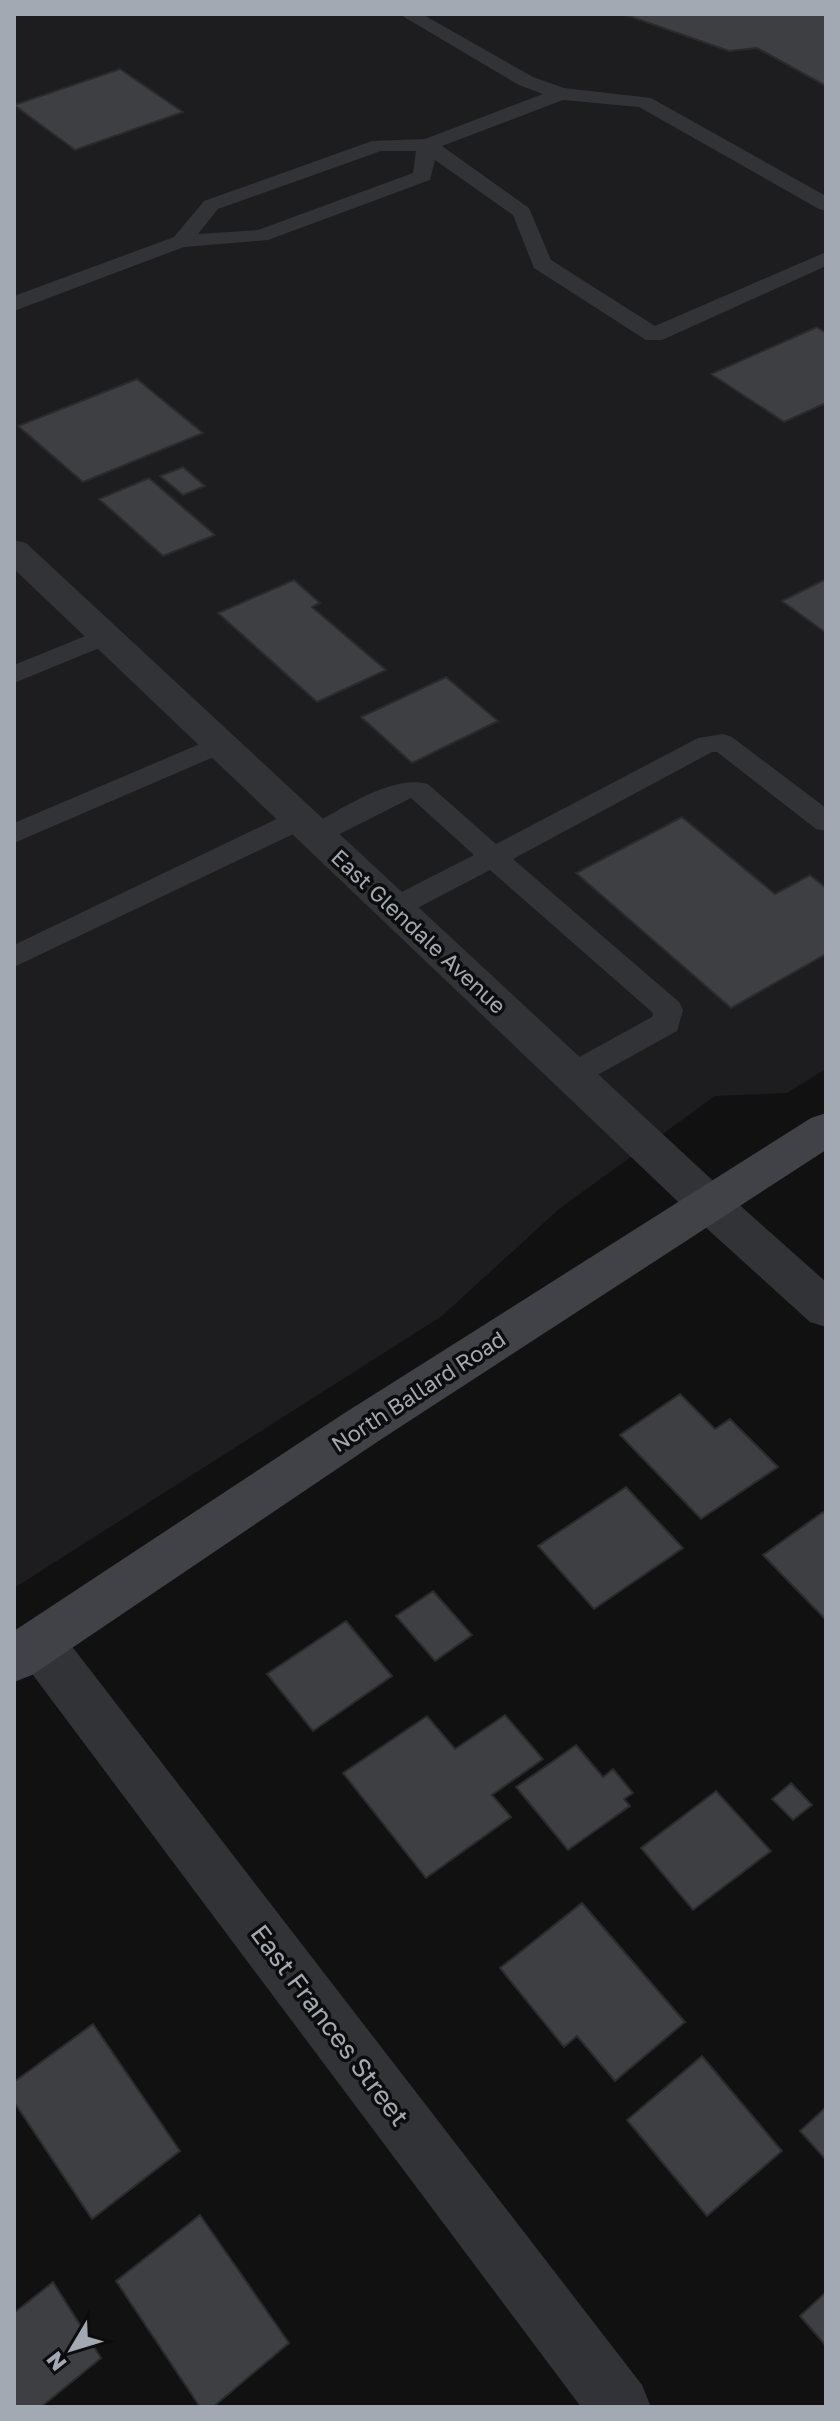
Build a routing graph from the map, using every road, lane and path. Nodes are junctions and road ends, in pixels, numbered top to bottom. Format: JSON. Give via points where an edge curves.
{"nodes":[{"id":1,"x":408,"y":14,"type":"edge"},
{"id":2,"x":561,"y":94,"type":"junction"},
{"id":3,"x":427,"y":145,"type":"junction"},
{"id":4,"x":826,"y":205,"type":"edge"},
{"id":5,"x":181,"y":241,"type":"junction"},
{"id":6,"x":826,"y":258,"type":"edge"},
{"id":7,"x":14,"y":304,"type":"edge"},
{"id":8,"x":14,"y":550,"type":"edge"},
{"id":9,"x":105,"y":636,"type":"junction"},
{"id":10,"x":14,"y":675,"type":"edge"},
{"id":11,"x":221,"y":744,"type":"junction"},
{"id":12,"x":826,"y":822,"type":"edge"},
{"id":13,"x":308,"y":827,"type":"junction"},
{"id":14,"x":14,"y":834,"type":"edge"},
{"id":15,"x":493,"y":857,"type":"junction"},
{"id":16,"x":394,"y":908,"type":"junction"},
{"id":17,"x":14,"y":957,"type":"edge"},
{"id":18,"x":572,"y":1075,"type":"junction"},
{"id":19,"x":826,"y":1129,"type":"edge"},
{"id":20,"x":708,"y":1203,"type":"junction"},
{"id":21,"x":826,"y":1309,"type":"edge"},
{"id":22,"x":27,"y":1651,"type":"edge"},
{"id":23,"x":620,"y":2407,"type":"edge"}],
"edges":[{"from":1,"to":2,"type":"lane","via":[[526,81]]},
{"from":2,"to":3,"type":"lane"},
{"from":2,"to":4,"type":"lane","via":[[644,102]]},
{"from":3,"to":5,"type":"lane","via":[[379,145],[211,205]]},
{"from":3,"to":5,"type":"lane","via":[[423,176],[261,236]]},
{"from":3,"to":6,"type":"lane","via":[[522,212],[542,263],[654,335]]},
{"from":5,"to":7,"type":"lane"},
{"from":8,"to":9,"type":"street","name":"East Glendale Avenue"},
{"from":9,"to":10,"type":"lane"},
{"from":9,"to":11,"type":"street","name":"East Glendale Avenue"},
{"from":11,"to":13,"type":"street","name":"East Glendale Avenue"},
{"from":11,"to":14,"type":"lane"},
{"from":12,"to":15,"type":"lane","via":[[723,743],[707,744]]},
{"from":13,"to":15,"type":"lane","via":[[406,789],[418,790]]},
{"from":13,"to":16,"type":"street","name":"East Glendale Avenue"},
{"from":13,"to":17,"type":"lane"},
{"from":15,"to":16,"type":"lane"},
{"from":15,"to":18,"type":"lane","via":[[668,1010],[666,1023]]},
{"from":16,"to":18,"type":"street","name":"East Glendale Avenue"},
{"from":18,"to":20,"type":"street","name":"East Glendale Avenue"},
{"from":19,"to":20,"type":"main road","name":"North Ballard Road"},
{"from":20,"to":21,"type":"street","name":"East Glendale Avenue"},
{"from":20,"to":22,"type":"main road","name":"North Ballard Road"},
{"from":22,"to":23,"type":"street","name":"East Frances Street"}]}
